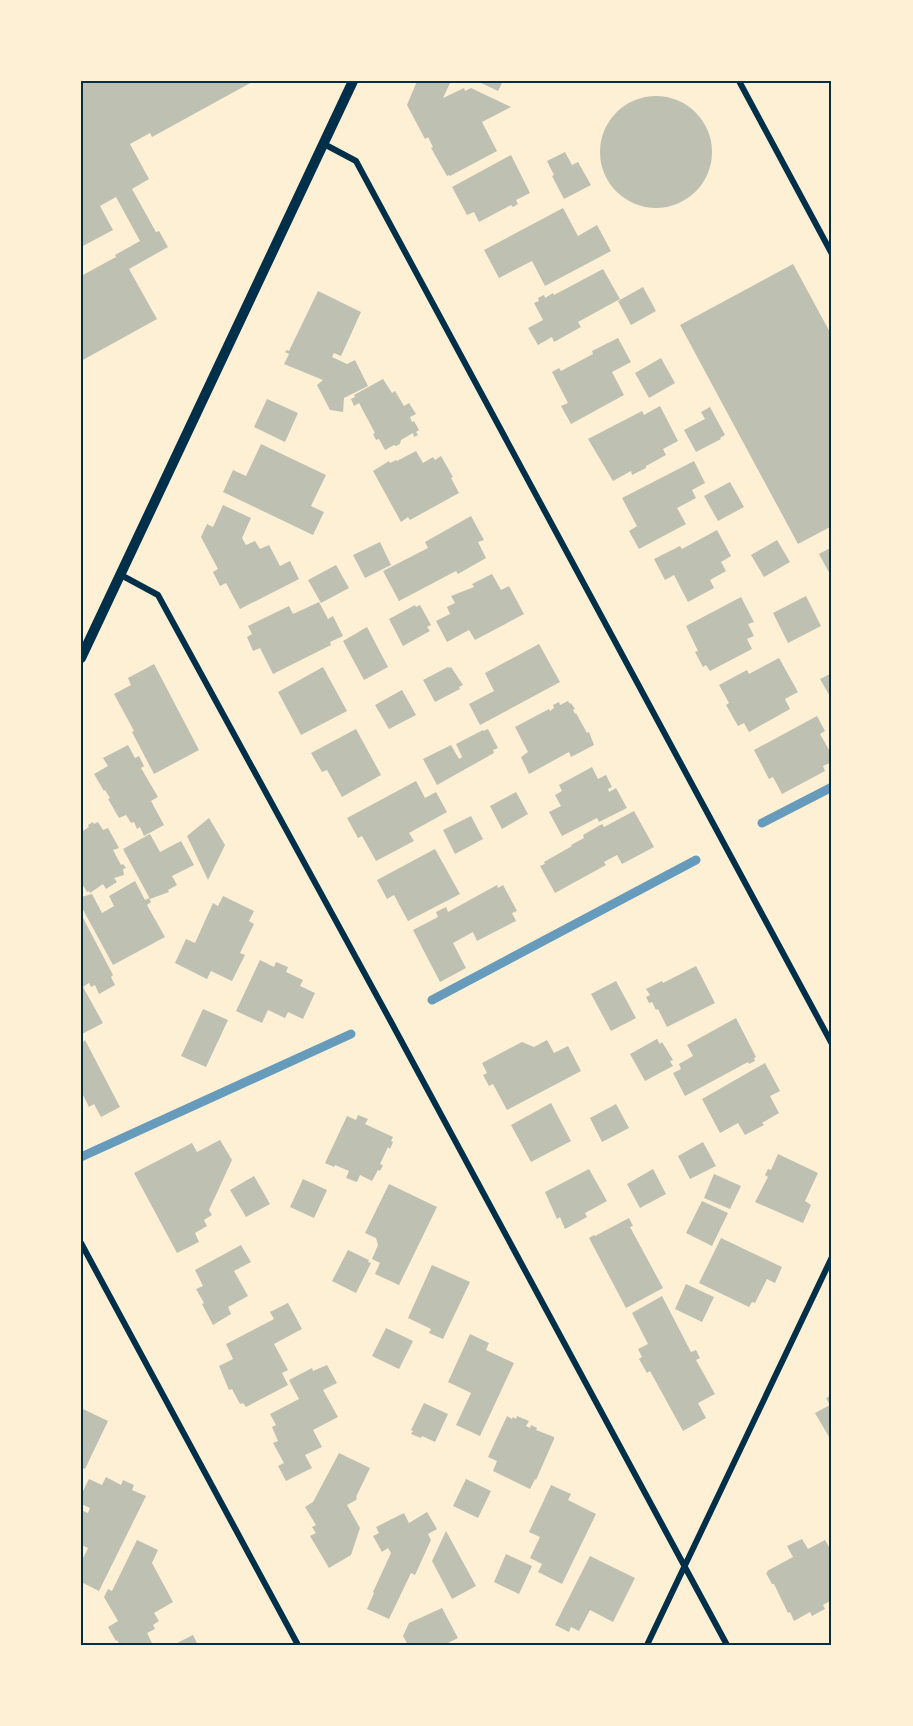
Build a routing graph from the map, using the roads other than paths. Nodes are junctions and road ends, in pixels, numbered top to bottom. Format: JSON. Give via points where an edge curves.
{"nodes":[{"id":1,"x":353,"y":81,"type":"edge"},
{"id":2,"x":739,"y":81,"type":"edge"},
{"id":3,"x":324,"y":144,"type":"junction"},
{"id":4,"x":832,"y":254,"type":"edge"},
{"id":5,"x":121,"y":575,"type":"junction"},
{"id":6,"x":81,"y":658,"type":"edge"},
{"id":7,"x":832,"y":1044,"type":"edge"},
{"id":8,"x":81,"y":1243,"type":"edge"},
{"id":9,"x":832,"y":1257,"type":"edge"},
{"id":10,"x":684,"y":1567,"type":"junction"},
{"id":11,"x":298,"y":1645,"type":"edge"},
{"id":12,"x":647,"y":1645,"type":"edge"},
{"id":13,"x":727,"y":1645,"type":"edge"}],
"edges":[{"from":1,"to":3,"type":"street"},
{"from":2,"to":4,"type":"street"},
{"from":3,"to":5,"type":"street"},
{"from":3,"to":7,"type":"street","via":[[356,161]]},
{"from":5,"to":6,"type":"street"},
{"from":5,"to":10,"type":"street","via":[[158,595]]},
{"from":8,"to":11,"type":"street"},
{"from":9,"to":10,"type":"street"},
{"from":10,"to":12,"type":"street"},
{"from":10,"to":13,"type":"street"}]}
